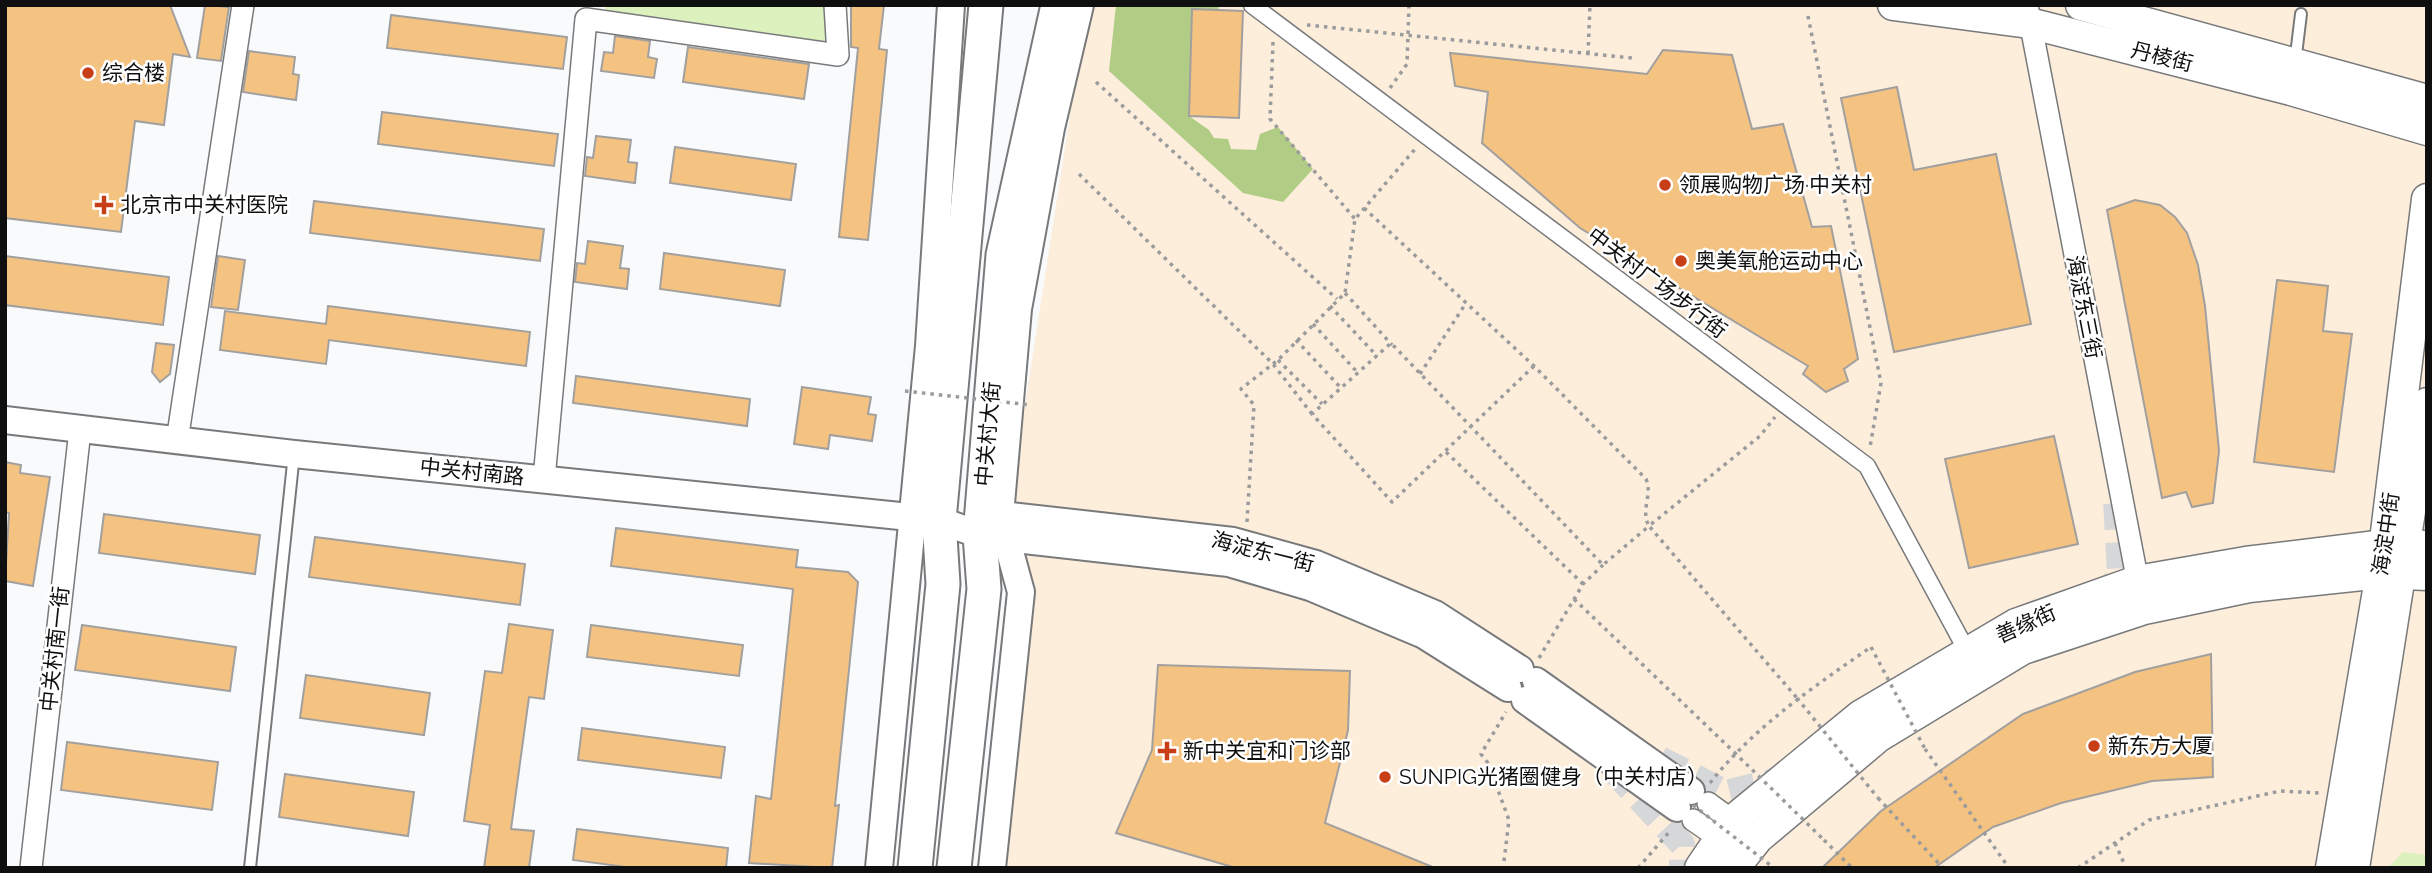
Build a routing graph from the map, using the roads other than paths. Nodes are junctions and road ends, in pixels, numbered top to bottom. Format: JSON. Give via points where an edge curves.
{"nodes":[{"id":1,"x":243,"y":5,"type":"edge"},
{"id":2,"x":835,"y":5,"type":"edge"},
{"id":3,"x":951,"y":5,"type":"edge"},
{"id":4,"x":985,"y":5,"type":"edge"},
{"id":5,"x":1058,"y":5,"type":"edge"},
{"id":6,"x":1080,"y":5,"type":"edge"},
{"id":7,"x":1252,"y":5,"type":"edge"},
{"id":8,"x":1893,"y":5,"type":"edge"},
{"id":9,"x":2081,"y":5,"type":"edge"},
{"id":10,"x":2028,"y":14,"type":"edge"},
{"id":11,"x":2301,"y":14,"type":"dead end"},
{"id":12,"x":2293,"y":77,"type":"junction"},
{"id":13,"x":2427,"y":100,"type":"edge"},
{"id":14,"x":2427,"y":130,"type":"edge"},
{"id":15,"x":2427,"y":199,"type":"edge"},
{"id":16,"x":2427,"y":403,"type":"edge"},
{"id":17,"x":5,"y":420,"type":"edge"},
{"id":18,"x":80,"y":430,"type":"junction"},
{"id":19,"x":177,"y":441,"type":"junction"},
{"id":20,"x":294,"y":454,"type":"junction"},
{"id":21,"x":544,"y":479,"type":"junction"},
{"id":22,"x":925,"y":519,"type":"junction"},
{"id":23,"x":992,"y":525,"type":"junction"},
{"id":24,"x":2405,"y":559,"type":"edge"},
{"id":25,"x":2140,"y":595,"type":"junction"},
{"id":26,"x":1968,"y":653,"type":"junction"},
{"id":27,"x":1522,"y":685,"type":"junction"},
{"id":28,"x":1693,"y":804,"type":"joint"},
{"id":29,"x":1737,"y":844,"type":"edge"},
{"id":30,"x":31,"y":868,"type":"edge"},
{"id":31,"x":250,"y":868,"type":"edge"},
{"id":32,"x":879,"y":868,"type":"edge"},
{"id":33,"x":915,"y":868,"type":"edge"},
{"id":34,"x":954,"y":868,"type":"edge"},
{"id":35,"x":992,"y":868,"type":"edge"},
{"id":36,"x":1700,"y":868,"type":"edge"},
{"id":37,"x":2331,"y":868,"type":"edge"},
{"id":38,"x":2354,"y":868,"type":"edge"}],
"edges":[{"from":1,"to":19,"type":"street"},
{"from":2,"to":21,"type":"street","via":[[838,55],[586,19]]},
{"from":3,"to":22,"type":"street","name":"中关村大街","via":[[929,346]]},
{"from":4,"to":22,"type":"main road","name":"中关村大街"},
{"from":5,"to":23,"type":"main road","name":"中关村大街","via":[[1003,255]]},
{"from":6,"to":23,"type":"street","name":"中关村大街","via":[[1020,295]]},
{"from":7,"to":26,"type":"street","name":"中关村广场步行街","via":[[1867,466]]},
{"from":8,"to":10,"type":"main road","name":"丹棱街"},
{"from":9,"to":12,"type":"main road","name":"丹棱街"},
{"from":10,"to":12,"type":"main road","name":"丹棱街"},
{"from":10,"to":25,"type":"street","name":"海淀东三街"},
{"from":11,"to":12,"type":"lane"},
{"from":12,"to":13,"type":"main road","name":"丹棱街"},
{"from":12,"to":14,"type":"main road","name":"丹棱街"},
{"from":15,"to":24,"type":"main road","name":"海淀中街"},
{"from":16,"to":24,"type":"main road","name":"海淀中街"},
{"from":17,"to":18,"type":"street","name":"中关村南路"},
{"from":18,"to":19,"type":"street","name":"中关村南路"},
{"from":18,"to":30,"type":"street","name":"中关村南一街"},
{"from":19,"to":20,"type":"street","name":"中关村南路"},
{"from":20,"to":21,"type":"street","name":"中关村南路"},
{"from":20,"to":31,"type":"lane"},
{"from":21,"to":22,"type":"street","name":"中关村南路"},
{"from":22,"to":23,"type":"street","name":"中关村南路"},
{"from":22,"to":32,"type":"street","name":"中关村大街"},
{"from":22,"to":33,"type":"main road","name":"中关村大街","via":[[943,584]]},
{"from":23,"to":27,"type":"street","name":"海淀东一街","via":[[1229,563],[1310,586],[1424,635]]},
{"from":23,"to":27,"type":"street","name":"海淀东一街","via":[[1245,544],[1316,564],[1435,614]]},
{"from":23,"to":34,"type":"main road","name":"中关村大街"},
{"from":23,"to":35,"type":"street","via":[[1021,592]]},
{"from":24,"to":25,"type":"main road","name":"善缘街","via":[[2246,562]]},
{"from":24,"to":37,"type":"main road","name":"海淀中街","via":[[2344,793]]},
{"from":24,"to":38,"type":"main road","name":"海淀中街"},
{"from":25,"to":26,"type":"main road","name":"善缘街","via":[[2016,624]]},
{"from":25,"to":29,"type":"main road","name":"善缘街","via":[[2023,649],[1878,737]]},
{"from":26,"to":29,"type":"main road","name":"善缘街","via":[[1860,716]]},
{"from":27,"to":28,"type":"street","name":"海淀东一街"},
{"from":28,"to":29,"type":"street","name":"海淀东一街"},
{"from":29,"to":36,"type":"main road","name":"善缘街"}]}
